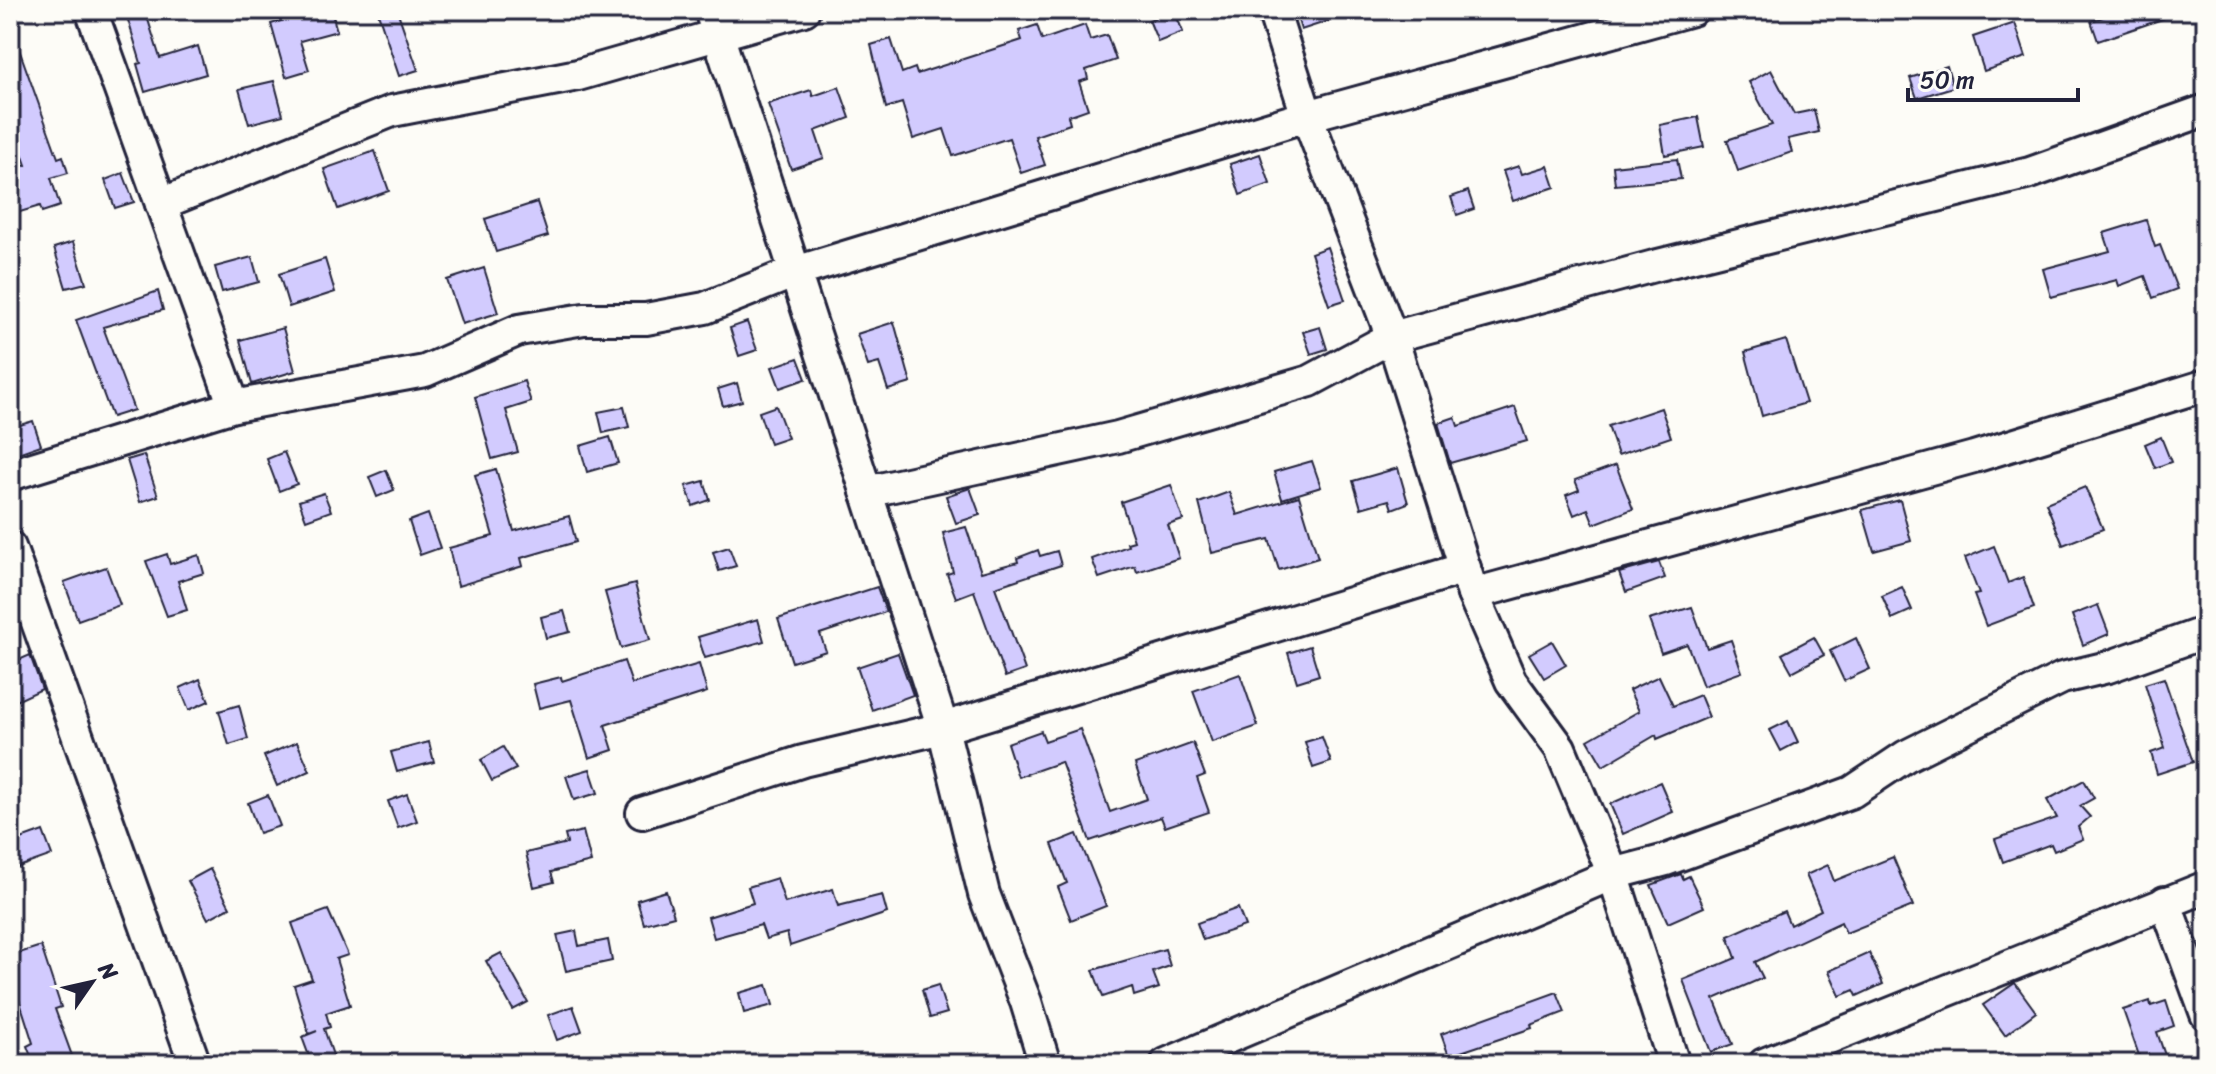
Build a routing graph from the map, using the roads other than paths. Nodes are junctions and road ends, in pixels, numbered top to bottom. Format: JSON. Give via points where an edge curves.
{"nodes":[{"id":1,"x":91,"y":10,"type":"edge"},
{"id":2,"x":804,"y":10,"type":"edge"},
{"id":3,"x":1273,"y":10,"type":"edge"},
{"id":4,"x":1692,"y":10,"type":"edge"},
{"id":5,"x":715,"y":23,"type":"edge"},
{"id":6,"x":2206,"y":110,"type":"edge"},
{"id":7,"x":1307,"y":116,"type":"junction"},
{"id":8,"x":161,"y":204,"type":"junction"},
{"id":9,"x":795,"y":272,"type":"junction"},
{"id":10,"x":1392,"y":337,"type":"junction"},
{"id":11,"x":2206,"y":385,"type":"edge"},
{"id":12,"x":234,"y":406,"type":"junction"},
{"id":13,"x":10,"y":475,"type":"edge"},
{"id":14,"x":866,"y":492,"type":"junction"},
{"id":15,"x":10,"y":547,"type":"edge"},
{"id":16,"x":1469,"y":581,"type":"junction"},
{"id":17,"x":2206,"y":632,"type":"edge"},
{"id":18,"x":943,"y":728,"type":"junction"},
{"id":19,"x":642,"y":813,"type":"dead end"},
{"id":20,"x":1613,"y":874,"type":"junction"},
{"id":21,"x":2206,"y":887,"type":"edge"},
{"id":22,"x":2165,"y":902,"type":"junction"},
{"id":23,"x":2206,"y":1014,"type":"edge"},
{"id":24,"x":195,"y":1064,"type":"edge"},
{"id":25,"x":1045,"y":1064,"type":"edge"},
{"id":26,"x":1166,"y":1064,"type":"edge"},
{"id":27,"x":1674,"y":1064,"type":"edge"},
{"id":28,"x":1764,"y":1064,"type":"edge"}],
"edges":[{"from":1,"to":8,"type":"street"},
{"from":2,"to":5,"type":"street"},
{"from":3,"to":7,"type":"street"},
{"from":4,"to":7,"type":"street"},
{"from":5,"to":8,"type":"street","via":[[578,75],[392,111]]},
{"from":5,"to":9,"type":"street"},
{"from":6,"to":10,"type":"street","via":[[2030,173]]},
{"from":7,"to":9,"type":"street"},
{"from":7,"to":10,"type":"street"},
{"from":8,"to":12,"type":"street"},
{"from":9,"to":12,"type":"street","via":[[705,308],[519,330],[425,371]]},
{"from":9,"to":14,"type":"street"},
{"from":10,"to":14,"type":"street","via":[[1295,385],[1118,437]]},
{"from":10,"to":16,"type":"street"},
{"from":11,"to":16,"type":"street","via":[[1974,457]]},
{"from":12,"to":13,"type":"street"},
{"from":14,"to":18,"type":"street"},
{"from":15,"to":24,"type":"street"},
{"from":16,"to":18,"type":"street"},
{"from":16,"to":20,"type":"street","via":[[1511,681],[1560,748]]},
{"from":17,"to":20,"type":"street","via":[[2062,678],[1906,756],[1852,792]]},
{"from":18,"to":19,"type":"street","via":[[803,761]]},
{"from":18,"to":25,"type":"street","via":[[984,894]]},
{"from":20,"to":26,"type":"street"},
{"from":20,"to":27,"type":"street"},
{"from":21,"to":22,"type":"street"},
{"from":22,"to":23,"type":"street"},
{"from":22,"to":28,"type":"street"}]}
